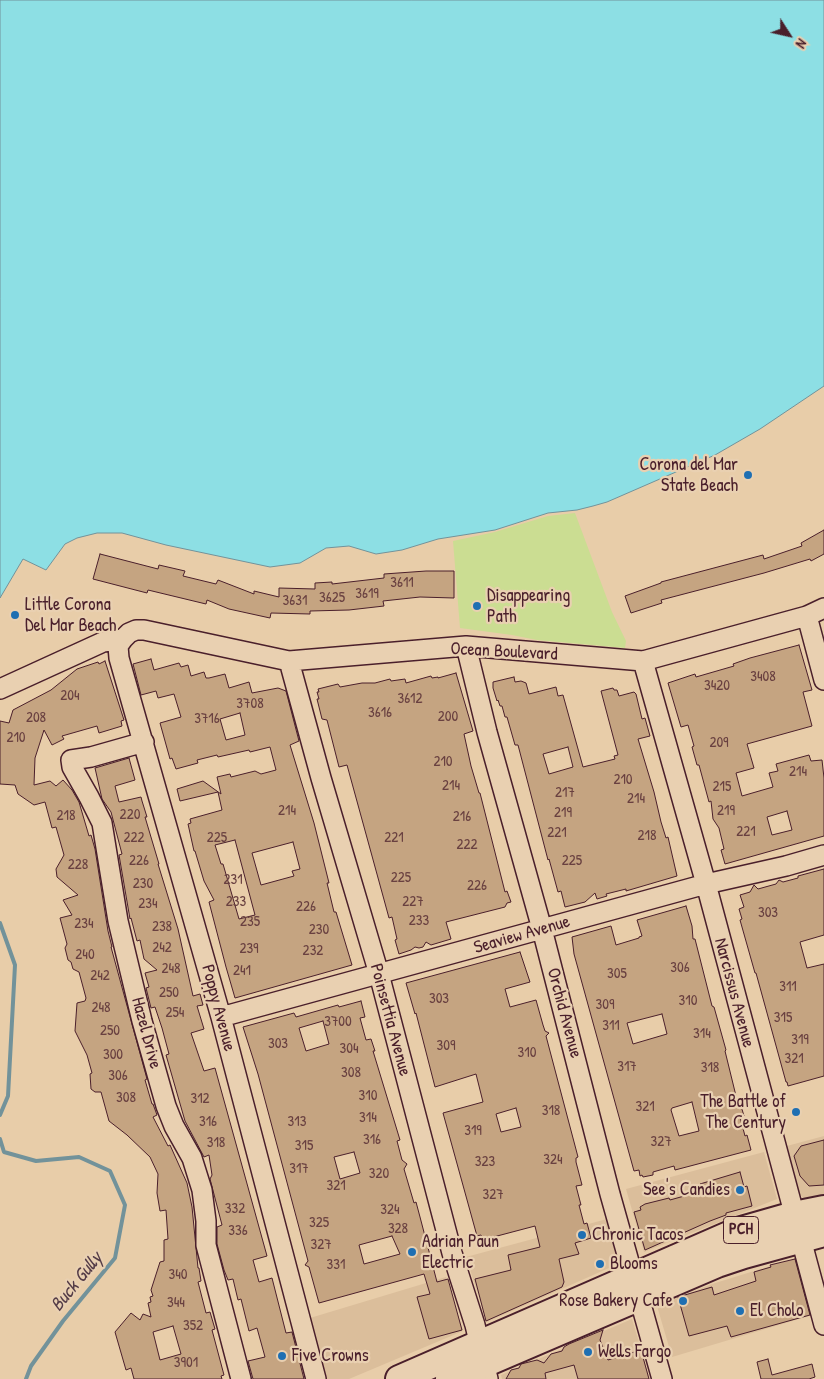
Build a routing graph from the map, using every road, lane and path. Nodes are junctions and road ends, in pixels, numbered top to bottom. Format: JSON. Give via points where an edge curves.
{"nodes":[{"id":1,"x":824,"y":608,"type":"edge"},
{"id":2,"x":807,"y":616,"type":"junction"},
{"id":3,"x":123,"y":639,"type":"junction"},
{"id":4,"x":466,"y":646,"type":"junction"},
{"id":5,"x":289,"y":661,"type":"junction"},
{"id":6,"x":643,"y":661,"type":"junction"},
{"id":7,"x":824,"y":680,"type":"edge"},
{"id":8,"x":0,"y":689,"type":"edge"},
{"id":9,"x":144,"y":742,"type":"junction"},
{"id":10,"x":824,"y":855,"type":"edge"},
{"id":11,"x":706,"y":884,"type":"junction"},
{"id":12,"x":542,"y":929,"type":"junction"},
{"id":13,"x":379,"y":974,"type":"junction"},
{"id":14,"x":221,"y":1017,"type":"junction"},
{"id":15,"x":824,"y":1209,"type":"edge"},
{"id":16,"x":806,"y":1229,"type":"edge"},
{"id":17,"x":637,"y":1286,"type":"junction"},
{"id":18,"x":824,"y":1325,"type":"edge"},
{"id":19,"x":484,"y":1363,"type":"edge"},
{"id":20,"x":241,"y":1379,"type":"edge"},
{"id":21,"x":316,"y":1379,"type":"edge"},
{"id":22,"x":399,"y":1379,"type":"edge"},
{"id":23,"x":449,"y":1379,"type":"edge"},
{"id":24,"x":662,"y":1379,"type":"edge"}],
"edges":[{"from":1,"to":2,"type":"street","name":"Ocean Boulevard"},
{"from":2,"to":6,"type":"street","name":"Ocean Boulevard"},
{"from":2,"to":7,"type":"street"},
{"from":3,"to":5,"type":"street","name":"Ocean Boulevard","via":[[128,633],[144,630]]},
{"from":3,"to":8,"type":"street","name":"Ocean Boulevard","via":[[103,642]]},
{"from":3,"to":9,"type":"street","name":"Poppy Avenue","via":[[118,652]]},
{"from":4,"to":5,"type":"street","name":"Ocean Boulevard"},
{"from":4,"to":6,"type":"street","name":"Ocean Boulevard"},
{"from":4,"to":12,"type":"street","name":"Orchid Avenue"},
{"from":5,"to":13,"type":"street","name":"Poinsettia Avenue"},
{"from":6,"to":11,"type":"street","name":"Narcissus Avenue"},
{"from":9,"to":14,"type":"street","name":"Poppy Avenue"},
{"from":9,"to":20,"type":"street","name":"Hazel Drive","via":[[71,760],[72,767],[102,823],[118,921],[142,1021],[166,1106],[192,1158],[202,1190],[206,1245]]},
{"from":10,"to":11,"type":"street","name":"Seaview Avenue"},
{"from":11,"to":12,"type":"street","name":"Seaview Avenue"},
{"from":11,"to":16,"type":"street","name":"Narcissus Avenue"},
{"from":12,"to":13,"type":"street","name":"Seaview Avenue"},
{"from":12,"to":17,"type":"street","name":"Orchid Avenue"},
{"from":13,"to":14,"type":"street","name":"Seaview Avenue"},
{"from":13,"to":19,"type":"street","name":"Poinsettia Avenue"},
{"from":14,"to":21,"type":"street","name":"Poppy Avenue"},
{"from":15,"to":16,"type":"highway","number":"PCH"},
{"from":16,"to":17,"type":"highway","number":"PCH","via":[[717,1264]]},
{"from":16,"to":18,"type":"street","name":"Narcissus Avenue"},
{"from":17,"to":19,"type":"highway","number":"PCH"},
{"from":17,"to":24,"type":"street","name":"Orchid Avenue"},
{"from":19,"to":22,"type":"highway","number":"PCH"},
{"from":19,"to":23,"type":"highway","number":"PCH"}]}
